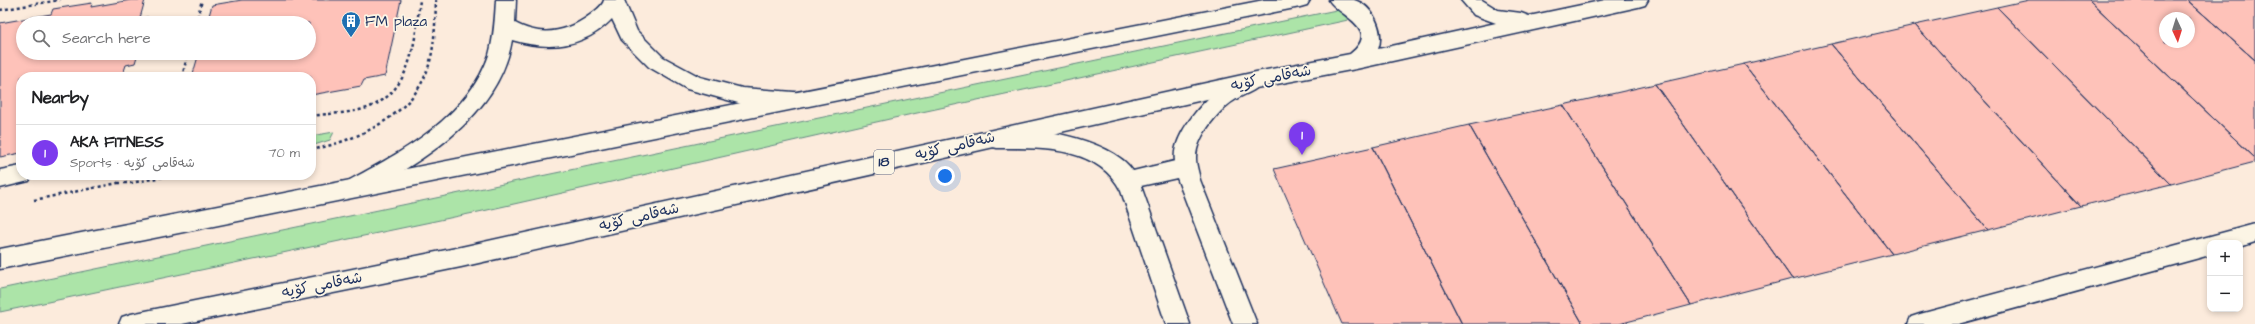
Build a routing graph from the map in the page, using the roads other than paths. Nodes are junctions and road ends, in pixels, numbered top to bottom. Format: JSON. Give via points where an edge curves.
{"nodes":[{"id":1,"x":506,"y":0,"type":"edge"},
{"id":2,"x":1300,"y":0,"type":"edge"},
{"id":3,"x":1339,"y":0,"type":"edge"},
{"id":4,"x":1471,"y":0,"type":"edge"},
{"id":5,"x":1638,"y":0,"type":"edge"},
{"id":6,"x":614,"y":2,"type":"edge"},
{"id":7,"x":1538,"y":22,"type":"junction"},
{"id":8,"x":505,"y":27,"type":"junction"},
{"id":9,"x":1356,"y":61,"type":"junction"},
{"id":10,"x":1256,"y":80,"type":"junction"},
{"id":11,"x":794,"y":100,"type":"junction"},
{"id":12,"x":983,"y":140,"type":"junction"},
{"id":13,"x":1186,"y":167,"type":"junction"},
{"id":14,"x":16,"y":176,"type":"edge"},
{"id":15,"x":0,"y":179,"type":"edge"},
{"id":16,"x":1126,"y":181,"type":"junction"},
{"id":17,"x":356,"y":187,"type":"junction"},
{"id":18,"x":2255,"y":233,"type":"edge"},
{"id":19,"x":2229,"y":240,"type":"edge"},
{"id":20,"x":2207,"y":246,"type":"edge"},
{"id":21,"x":0,"y":259,"type":"edge"},
{"id":22,"x":131,"y":324,"type":"edge"},
{"id":23,"x":1178,"y":324,"type":"edge"},
{"id":24,"x":1245,"y":324,"type":"edge"},
{"id":25,"x":1920,"y":324,"type":"edge"}],
"edges":[{"from":1,"to":8,"type":"main road"},
{"from":2,"to":11,"type":"main road"},
{"from":3,"to":9,"type":"main road","via":[[1356,9],[1369,28],[1371,36],[1368,50]]},
{"from":4,"to":7,"type":"main road","via":[[1476,7],[1491,16]]},
{"from":5,"to":7,"type":"main road","name":"شەقامی کۆیە","number":"18"},
{"from":6,"to":8,"type":"main road","via":[[603,16],[589,27],[564,37],[533,39],[517,35]]},
{"from":6,"to":11,"type":"main road","via":[[629,35],[656,62],[694,83],[742,96]]},
{"from":7,"to":9,"type":"main road","name":"شەقامی کۆیە","number":"18"},
{"from":8,"to":17,"type":"main road","via":[[497,60],[478,95],[446,129],[405,161]]},
{"from":9,"to":10,"type":"main road","name":"شەقامی کۆیە","number":"18"},
{"from":10,"to":12,"type":"main road","name":"شەقامی کۆیە","number":"18"},
{"from":10,"to":13,"type":"main road","via":[[1229,93],[1203,117],[1189,140]]},
{"from":11,"to":17,"type":"main road"},
{"from":12,"to":16,"type":"main road","via":[[1022,139],[1062,143],[1089,150],[1106,159],[1123,174]]},
{"from":12,"to":22,"type":"main road","name":"شەقامی کۆیە","number":"18","via":[[461,257]]},
{"from":13,"to":16,"type":"main road"},
{"from":13,"to":24,"type":"main road"},
{"from":14,"to":15,"type":"main road"},
{"from":16,"to":23,"type":"main road"},
{"from":17,"to":21,"type":"main road"},
{"from":18,"to":19,"type":"main road"},
{"from":20,"to":25,"type":"main road"}]}
